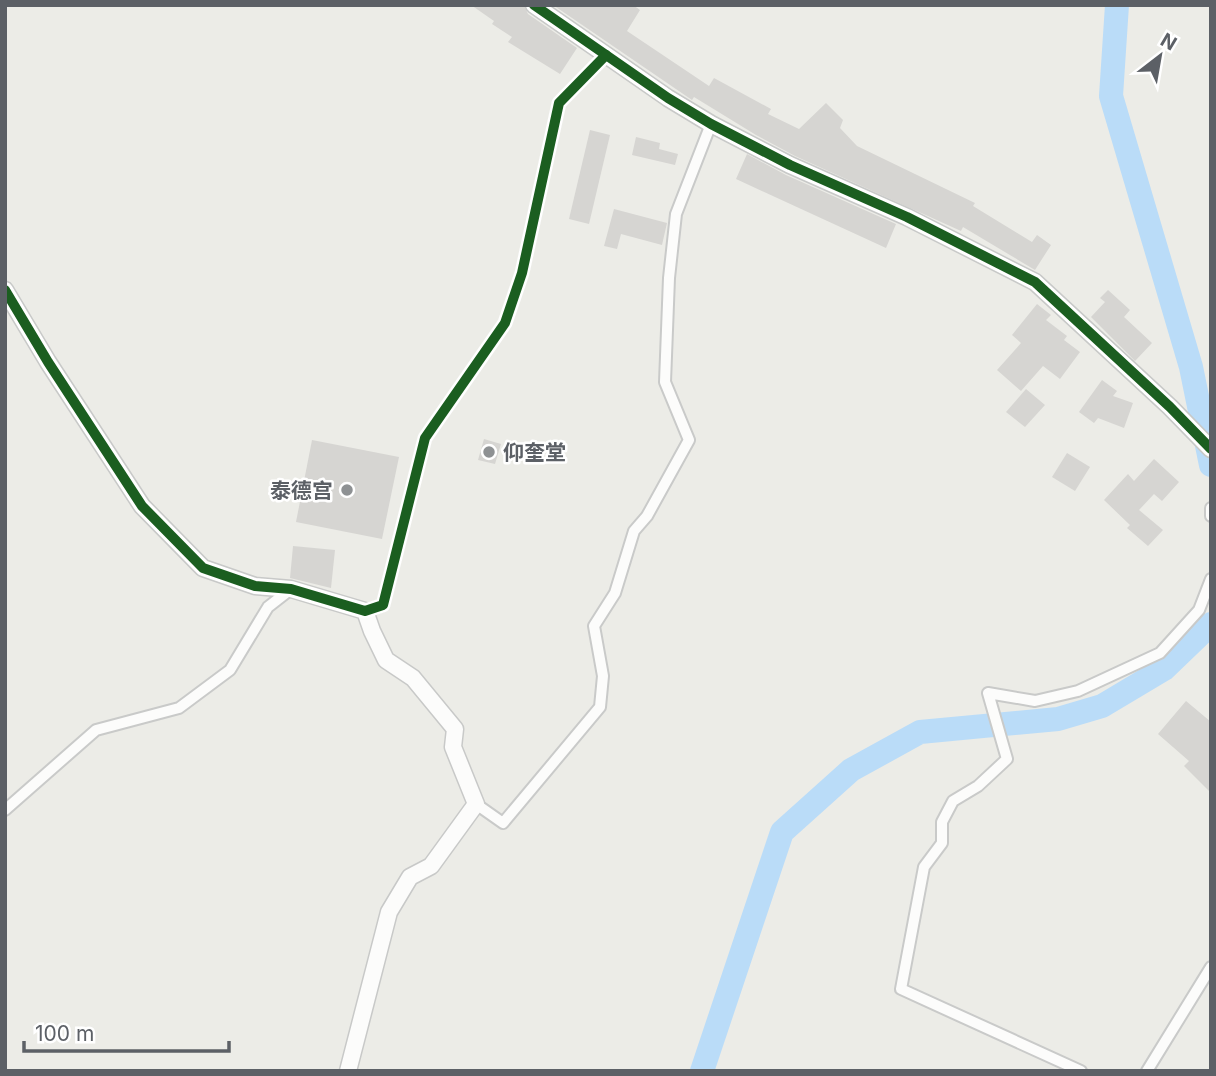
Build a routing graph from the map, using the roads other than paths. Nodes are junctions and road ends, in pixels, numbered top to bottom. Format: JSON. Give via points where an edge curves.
{"nodes":[{"id":1,"x":534,"y":5,"type":"edge"},
{"id":2,"x":606,"y":55,"type":"junction"},
{"id":3,"x":711,"y":124,"type":"junction"},
{"id":4,"x":5,"y":290,"type":"edge"},
{"id":5,"x":1211,"y":449,"type":"edge"},
{"id":6,"x":1211,"y":579,"type":"edge"},
{"id":7,"x":291,"y":589,"type":"junction"},
{"id":8,"x":365,"y":611,"type":"junction"},
{"id":9,"x":476,"y":804,"type":"junction"},
{"id":10,"x":5,"y":810,"type":"edge"},
{"id":11,"x":1211,"y":967,"type":"edge"},
{"id":12,"x":348,"y":1071,"type":"edge"},
{"id":13,"x":1081,"y":1071,"type":"edge"},
{"id":14,"x":1147,"y":1071,"type":"edge"}],
"edges":[{"from":1,"to":2,"type":"street"},
{"from":2,"to":3,"type":"street"},
{"from":2,"to":8,"type":"street","via":[[559,103],[522,273],[505,323],[425,438],[383,605]]},
{"from":3,"to":5,"type":"street","via":[[1035,282]]},
{"from":3,"to":9,"type":"street","via":[[676,214],[669,278],[665,382],[689,440],[648,516],[634,531],[615,593],[594,626],[603,676],[600,707],[503,823]]},
{"from":4,"to":7,"type":"street","via":[[142,506],[203,568],[255,586]]},
{"from":6,"to":13,"type":"street","via":[[1199,610],[1160,653],[1078,691],[1035,702],[988,693],[1007,759],[978,786],[953,801],[942,822],[942,843],[923,867],[901,989]]},
{"from":7,"to":8,"type":"street"},
{"from":7,"to":10,"type":"street","via":[[268,607],[230,670],[179,708],[96,730]]},
{"from":8,"to":9,"type":"street","via":[[386,660],[413,678],[455,729],[453,747]]},
{"from":9,"to":12,"type":"street","via":[[431,866],[410,877],[389,912]]},
{"from":11,"to":14,"type":"street"}]}
